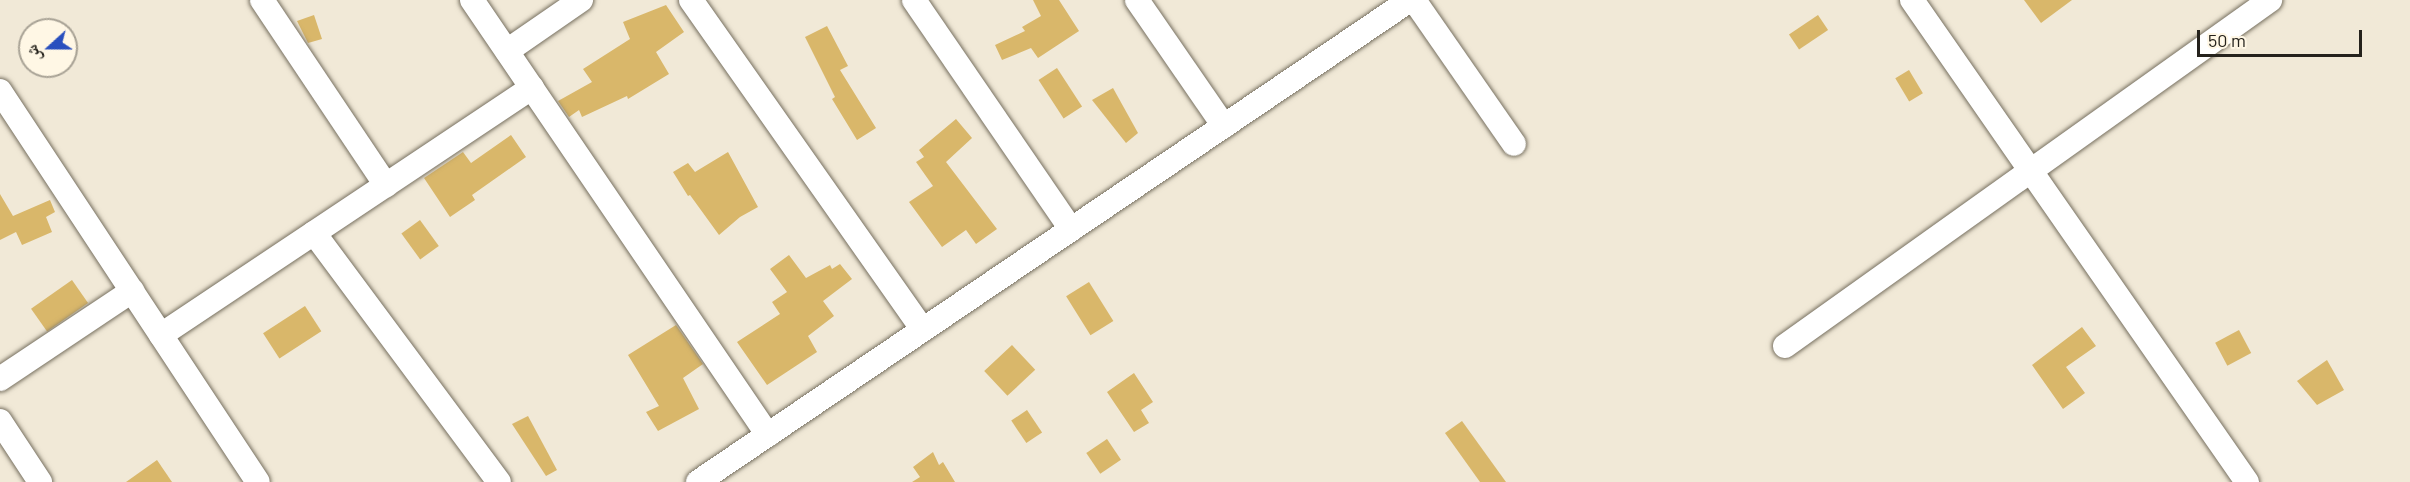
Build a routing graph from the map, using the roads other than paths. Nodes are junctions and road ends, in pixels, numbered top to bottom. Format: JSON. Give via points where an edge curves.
{"nodes":[{"id":1,"x":262,"y":0,"type":"edge"},
{"id":2,"x":472,"y":0,"type":"edge"},
{"id":3,"x":581,"y":0,"type":"edge"},
{"id":4,"x":691,"y":0,"type":"edge"},
{"id":5,"x":914,"y":0,"type":"edge"},
{"id":6,"x":1137,"y":0,"type":"edge"},
{"id":7,"x":1412,"y":0,"type":"edge"},
{"id":8,"x":1912,"y":0,"type":"edge"},
{"id":9,"x":2270,"y":0,"type":"edge"},
{"id":10,"x":507,"y":51,"type":"junction"},
{"id":11,"x":532,"y":88,"type":"junction"},
{"id":12,"x":0,"y":91,"type":"edge"},
{"id":13,"x":1224,"y":126,"type":"junction"},
{"id":14,"x":1514,"y":144,"type":"dead end"},
{"id":15,"x":2031,"y":171,"type":"junction"},
{"id":16,"x":386,"y":185,"type":"junction"},
{"id":17,"x":1071,"y":230,"type":"junction"},
{"id":18,"x":314,"y":233,"type":"junction"},
{"id":19,"x":132,"y":291,"type":"junction"},
{"id":20,"x":923,"y":330,"type":"junction"},
{"id":21,"x":161,"y":335,"type":"junction"},
{"id":22,"x":1785,"y":346,"type":"dead end"},
{"id":23,"x":0,"y":379,"type":"edge"},
{"id":24,"x":0,"y":421,"type":"edge"},
{"id":25,"x":768,"y":435,"type":"junction"},
{"id":26,"x":40,"y":482,"type":"edge"},
{"id":27,"x":258,"y":482,"type":"edge"},
{"id":28,"x":499,"y":482,"type":"edge"},
{"id":29,"x":698,"y":482,"type":"edge"},
{"id":30,"x":2247,"y":482,"type":"edge"}],
"edges":[{"from":1,"to":16,"type":"street"},
{"from":2,"to":10,"type":"street"},
{"from":3,"to":10,"type":"street"},
{"from":4,"to":20,"type":"street"},
{"from":5,"to":17,"type":"street"},
{"from":6,"to":13,"type":"street"},
{"from":7,"to":13,"type":"street"},
{"from":7,"to":14,"type":"street"},
{"from":8,"to":15,"type":"street"},
{"from":9,"to":15,"type":"street"},
{"from":10,"to":11,"type":"street"},
{"from":11,"to":16,"type":"street"},
{"from":11,"to":25,"type":"street"},
{"from":12,"to":19,"type":"street"},
{"from":13,"to":17,"type":"street"},
{"from":15,"to":22,"type":"street"},
{"from":15,"to":30,"type":"street"},
{"from":16,"to":18,"type":"street"},
{"from":17,"to":20,"type":"street"},
{"from":18,"to":21,"type":"street"},
{"from":18,"to":28,"type":"street"},
{"from":19,"to":21,"type":"street"},
{"from":19,"to":23,"type":"street"},
{"from":20,"to":25,"type":"street"},
{"from":21,"to":27,"type":"street"},
{"from":24,"to":26,"type":"street"},
{"from":25,"to":29,"type":"street"}]}
